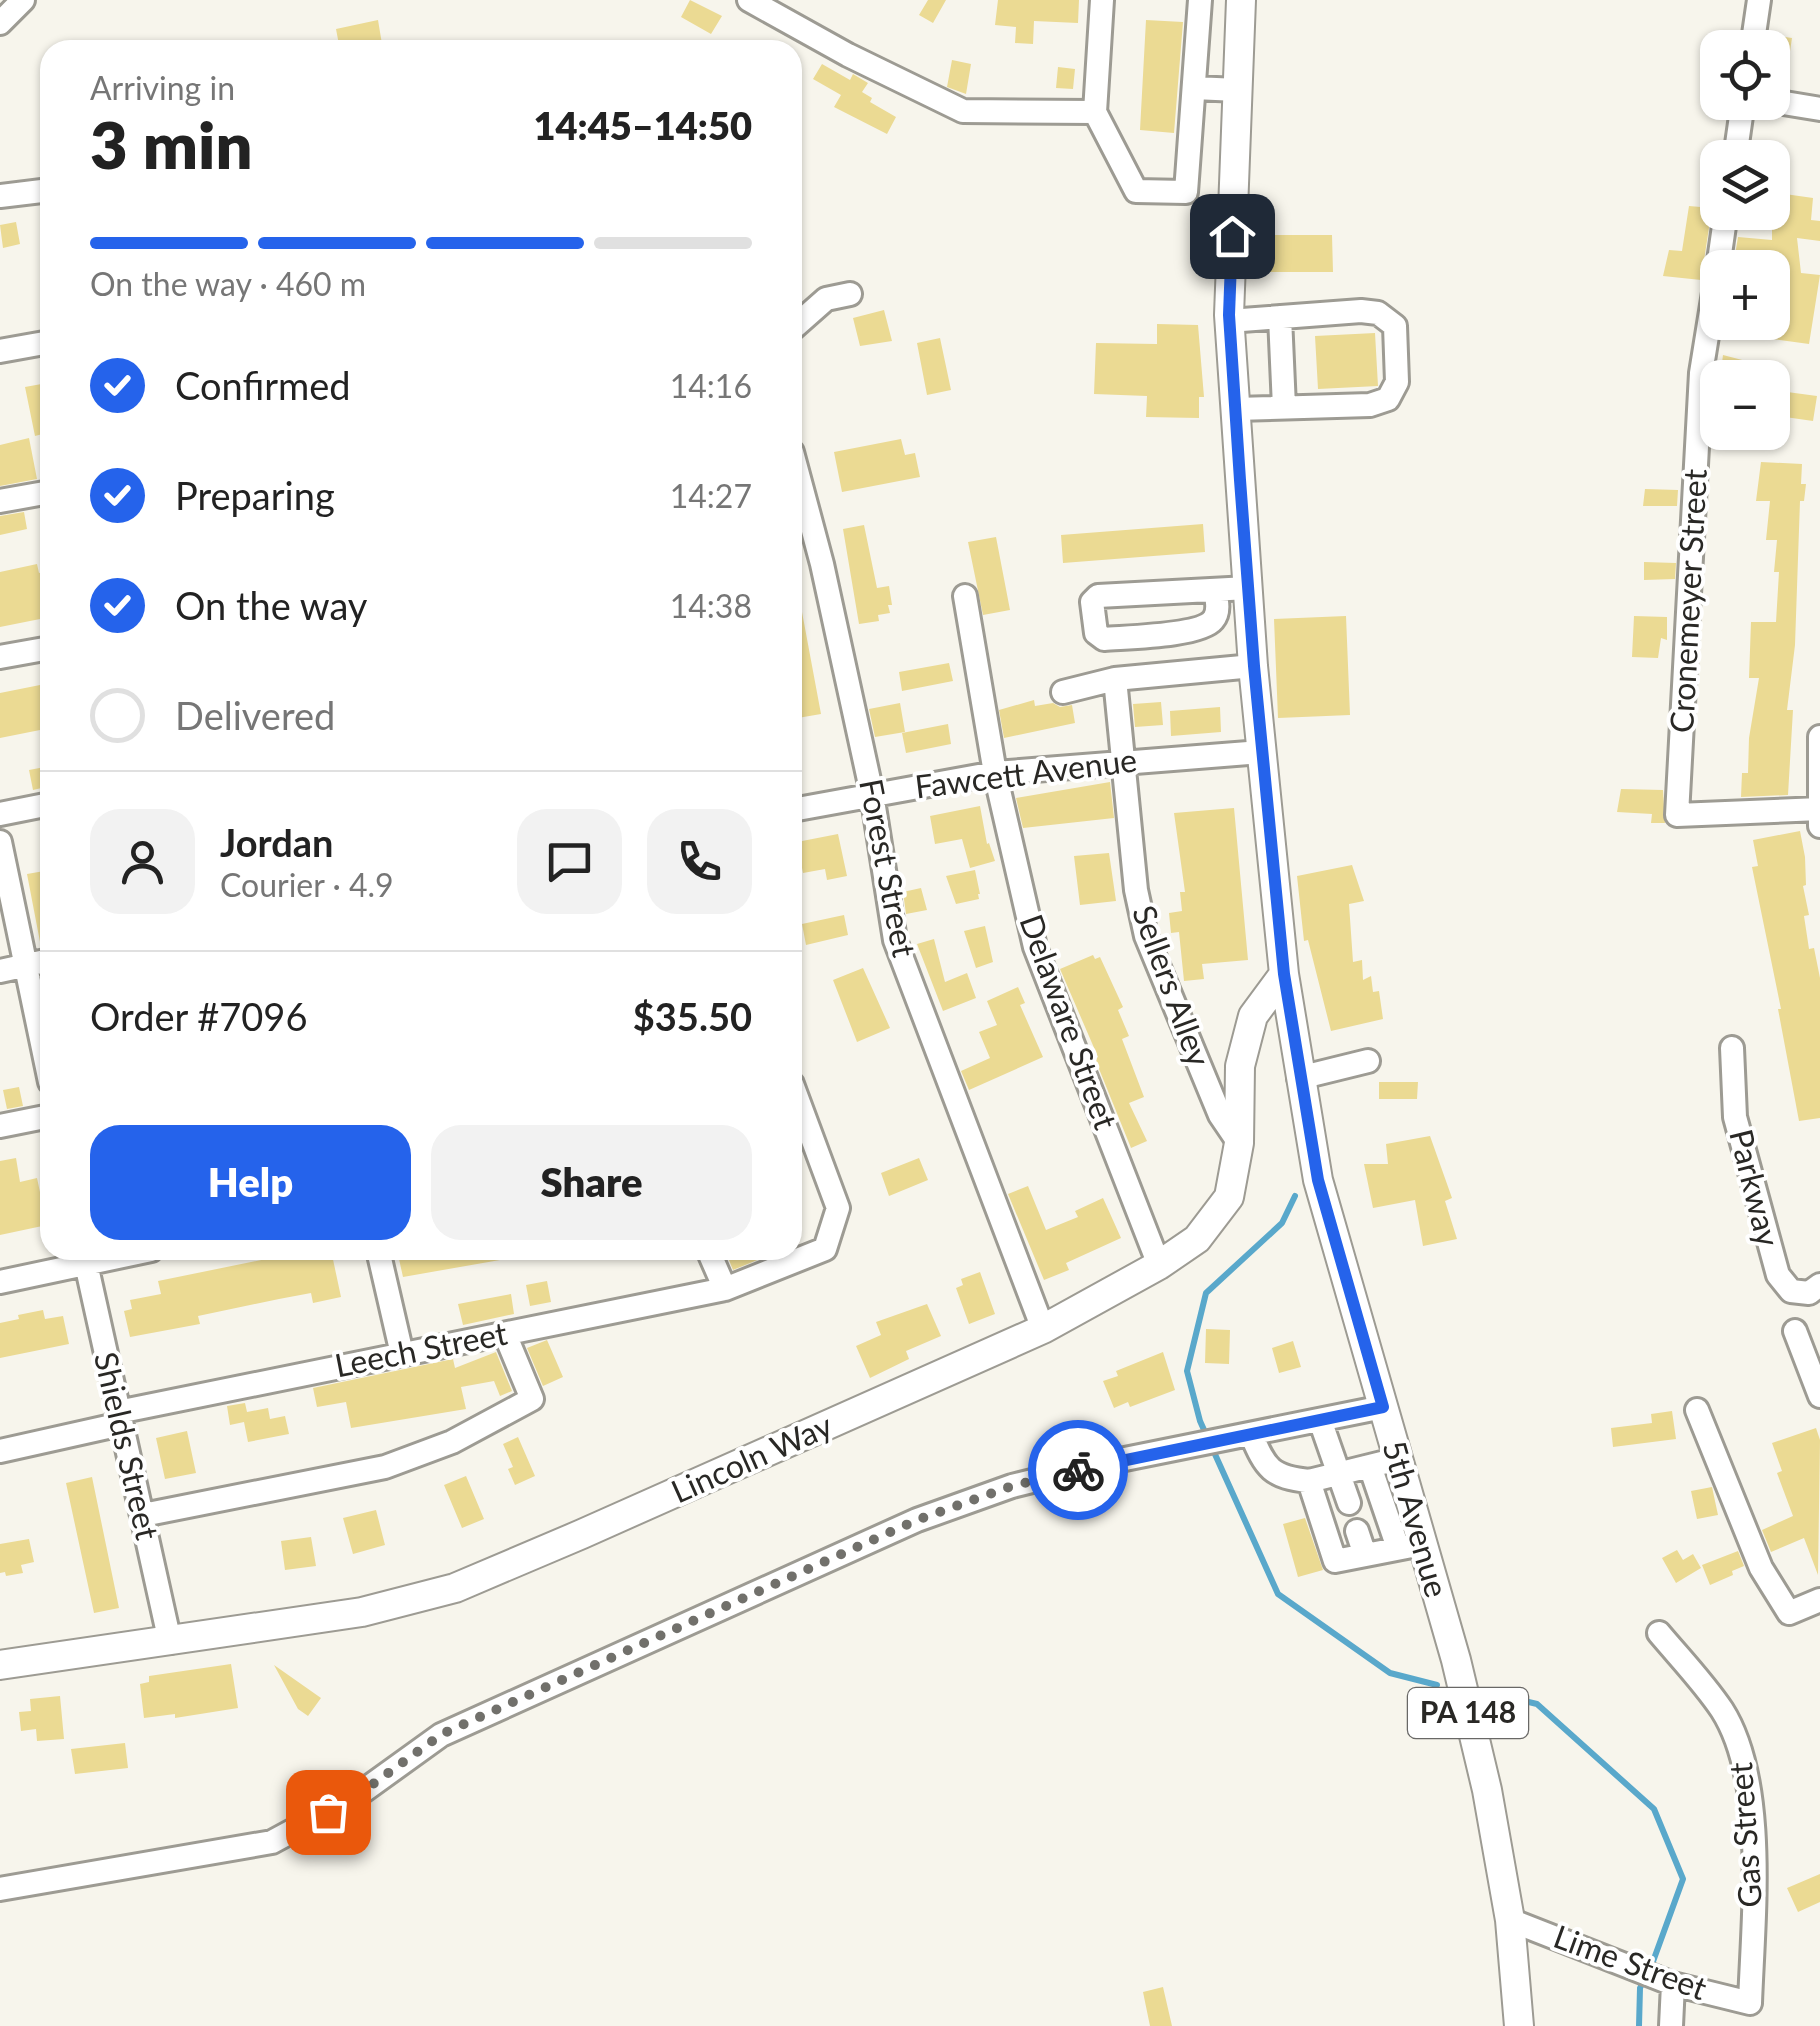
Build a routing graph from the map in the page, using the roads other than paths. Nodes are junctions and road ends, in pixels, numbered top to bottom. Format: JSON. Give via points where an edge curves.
{"nodes":[{"id":1,"x":23,"y":0,"type":"edge"},
{"id":2,"x":749,"y":0,"type":"edge"},
{"id":3,"x":1102,"y":0,"type":"edge"},
{"id":4,"x":1200,"y":0,"type":"edge"},
{"id":5,"x":1241,"y":0,"type":"edge"},
{"id":6,"x":1759,"y":0,"type":"edge"},
{"id":7,"x":0,"y":23,"type":"edge"},
{"id":8,"x":1755,"y":30,"type":"edge"},
{"id":9,"x":1194,"y":88,"type":"junction"},
{"id":10,"x":1238,"y":90,"type":"junction"},
{"id":11,"x":1790,"y":104,"type":"edge"},
{"id":12,"x":1820,"y":109,"type":"edge"},
{"id":13,"x":1095,"y":112,"type":"junction"},
{"id":14,"x":40,"y":191,"type":"edge"},
{"id":15,"x":0,"y":196,"type":"edge"},
{"id":16,"x":850,"y":294,"type":"dead end"},
{"id":17,"x":1280,"y":317,"type":"junction"},
{"id":18,"x":802,"y":320,"type":"edge"},
{"id":19,"x":1230,"y":321,"type":"junction"},
{"id":20,"x":1706,"y":340,"type":"edge"},
{"id":21,"x":40,"y":344,"type":"edge"},
{"id":22,"x":0,"y":351,"type":"edge"},
{"id":23,"x":1284,"y":406,"type":"junction"},
{"id":24,"x":1236,"y":409,"type":"junction"},
{"id":25,"x":802,"y":489,"type":"edge"},
{"id":26,"x":40,"y":494,"type":"edge"},
{"id":27,"x":0,"y":501,"type":"edge"},
{"id":28,"x":1248,"y":588,"type":"junction"},
{"id":29,"x":1215,"y":590,"type":"junction"},
{"id":30,"x":965,"y":596,"type":"dead end"},
{"id":31,"x":40,"y":650,"type":"edge"},
{"id":32,"x":0,"y":658,"type":"edge"},
{"id":33,"x":1254,"y":666,"type":"junction"},
{"id":34,"x":1115,"y":679,"type":"junction"},
{"id":35,"x":1062,"y":692,"type":"dead end"},
{"id":36,"x":1820,"y":737,"type":"edge"},
{"id":37,"x":1262,"y":752,"type":"junction"},
{"id":38,"x":1123,"y":762,"type":"junction"},
{"id":39,"x":995,"y":772,"type":"junction"},
{"id":40,"x":872,"y":794,"type":"junction"},
{"id":41,"x":40,"y":806,"type":"edge"},
{"id":42,"x":802,"y":808,"type":"edge"},
{"id":43,"x":0,"y":814,"type":"edge"},
{"id":44,"x":1819,"y":814,"type":"edge"},
{"id":45,"x":0,"y":842,"type":"edge"},
{"id":46,"x":39,"y":963,"type":"edge"},
{"id":47,"x":0,"y":971,"type":"edge"},
{"id":48,"x":1284,"y":974,"type":"junction"},
{"id":49,"x":1732,"y":1048,"type":"dead end"},
{"id":50,"x":1368,"y":1062,"type":"dead end"},
{"id":51,"x":1299,"y":1078,"type":"junction"},
{"id":52,"x":802,"y":1111,"type":"edge"},
{"id":53,"x":40,"y":1118,"type":"edge"},
{"id":54,"x":0,"y":1126,"type":"edge"},
{"id":55,"x":1239,"y":1143,"type":"junction"},
{"id":56,"x":802,"y":1258,"type":"edge"},
{"id":57,"x":74,"y":1260,"type":"edge"},
{"id":58,"x":85,"y":1260,"type":"edge"},
{"id":59,"x":380,"y":1260,"type":"edge"},
{"id":60,"x":712,"y":1260,"type":"edge"},
{"id":61,"x":797,"y":1260,"type":"edge"},
{"id":62,"x":1159,"y":1265,"type":"junction"},
{"id":63,"x":0,"y":1282,"type":"edge"},
{"id":64,"x":1820,"y":1285,"type":"edge"},
{"id":65,"x":724,"y":1289,"type":"junction"},
{"id":66,"x":1043,"y":1329,"type":"junction"},
{"id":67,"x":1795,"y":1331,"type":"dead end"},
{"id":68,"x":505,"y":1334,"type":"junction"},
{"id":69,"x":402,"y":1354,"type":"junction"},
{"id":70,"x":1820,"y":1396,"type":"edge"},
{"id":71,"x":1383,"y":1407,"type":"junction"},
{"id":72,"x":1697,"y":1410,"type":"dead end"},
{"id":73,"x":120,"y":1418,"type":"junction"},
{"id":74,"x":1320,"y":1420,"type":"junction"},
{"id":75,"x":1251,"y":1434,"type":"junction"},
{"id":76,"x":0,"y":1452,"type":"edge"},
{"id":77,"x":1384,"y":1463,"type":"junction"},
{"id":78,"x":1339,"y":1474,"type":"junction"},
{"id":79,"x":1309,"y":1481,"type":"junction"},
{"id":80,"x":1349,"y":1504,"type":"dead end"},
{"id":81,"x":143,"y":1515,"type":"junction"},
{"id":82,"x":1358,"y":1530,"type":"dead end"},
{"id":83,"x":1410,"y":1546,"type":"junction"},
{"id":84,"x":1365,"y":1555,"type":"junction"},
{"id":85,"x":1820,"y":1600,"type":"edge"},
{"id":86,"x":1659,"y":1633,"type":"dead end"},
{"id":87,"x":170,"y":1642,"type":"junction"},
{"id":88,"x":0,"y":1665,"type":"edge"},
{"id":89,"x":0,"y":1889,"type":"edge"},
{"id":90,"x":1510,"y":1920,"type":"junction"},
{"id":91,"x":1668,"y":1981,"type":"junction"},
{"id":92,"x":1750,"y":2003,"type":"joint"},
{"id":93,"x":1518,"y":2026,"type":"edge"},
{"id":94,"x":1671,"y":2026,"type":"edge"}],
"edges":[{"from":1,"to":7,"type":"street"},
{"from":2,"to":13,"type":"street","via":[[963,111]]},
{"from":3,"to":13,"type":"street"},
{"from":4,"to":9,"type":"street"},
{"from":5,"to":10,"type":"main road","name":"5th Avenue","number":"PA 148"},
{"from":6,"to":8,"type":"street"},
{"from":9,"to":10,"type":"street"},
{"from":9,"to":13,"type":"street","via":[[1186,192],[1136,191]]},
{"from":10,"to":19,"type":"main road","name":"5th Avenue","number":"PA 148"},
{"from":11,"to":12,"type":"street"},
{"from":14,"to":15,"type":"street"},
{"from":16,"to":18,"type":"street","via":[[826,299]]},
{"from":17,"to":19,"type":"street"},
{"from":17,"to":23,"type":"street"},
{"from":17,"to":23,"type":"street","via":[[1378,313],[1395,326],[1396,344],[1397,382],[1388,400]]},
{"from":19,"to":24,"type":"main road","name":"5th Avenue","number":"PA 148"},
{"from":20,"to":44,"type":"street","name":"Cronemeyer Street","via":[[1677,815]]},
{"from":21,"to":22,"type":"street"},
{"from":23,"to":24,"type":"street"},
{"from":24,"to":28,"type":"main road","name":"5th Avenue","number":"PA 148"},
{"from":25,"to":40,"type":"street","name":"Forest Street"},
{"from":26,"to":27,"type":"street"},
{"from":28,"to":29,"type":"street"},
{"from":28,"to":33,"type":"main road","name":"5th Avenue","number":"PA 148"},
{"from":29,"to":29,"type":"street","via":[[1098,596],[1092,602],[1096,633],[1104,640],[1197,629],[1218,610]]},
{"from":30,"to":39,"type":"street","name":"Delaware Street"},
{"from":31,"to":32,"type":"street"},
{"from":33,"to":34,"type":"street"},
{"from":33,"to":37,"type":"main road","name":"5th Avenue","number":"PA 148"},
{"from":34,"to":35,"type":"street"},
{"from":34,"to":38,"type":"street","name":"Sellers Alley"},
{"from":36,"to":44,"type":"street"},
{"from":37,"to":38,"type":"street","name":"Fawcett Avenue"},
{"from":37,"to":48,"type":"main road","name":"5th Avenue","number":"PA 148"},
{"from":38,"to":39,"type":"street","name":"Fawcett Avenue"},
{"from":38,"to":55,"type":"street","name":"Sellers Alley","via":[[1146,936],[1220,1115]]},
{"from":39,"to":40,"type":"street","name":"Fawcett Avenue"},
{"from":39,"to":62,"type":"street","name":"Delaware Street","via":[[1034,946]]},
{"from":40,"to":42,"type":"street","name":"Fawcett Avenue"},
{"from":40,"to":66,"type":"street","name":"Forest Street","via":[[895,940]]},
{"from":41,"to":43,"type":"street"},
{"from":45,"to":46,"type":"street"},
{"from":46,"to":47,"type":"street"},
{"from":48,"to":51,"type":"main road","name":"5th Avenue","number":"PA 148"},
{"from":48,"to":55,"type":"main road","name":"Lincoln Way","via":[[1253,1016],[1244,1049]]},
{"from":49,"to":64,"type":"street","name":"Parkway","via":[[1735,1117],[1778,1275],[1791,1291],[1809,1293]]},
{"from":50,"to":51,"type":"street"},
{"from":51,"to":71,"type":"main road","name":"5th Avenue","number":"PA 148","via":[[1318,1180]]},
{"from":52,"to":56,"type":"street","name":"Leech Street","via":[[838,1208],[825,1249]]},
{"from":53,"to":54,"type":"street"},
{"from":55,"to":62,"type":"main road","name":"Lincoln Way","via":[[1228,1196],[1197,1239]]},
{"from":57,"to":63,"type":"street"},
{"from":58,"to":73,"type":"street","name":"Shields Street"},
{"from":59,"to":69,"type":"street"},
{"from":60,"to":65,"type":"street"},
{"from":61,"to":65,"type":"street","name":"Leech Street"},
{"from":62,"to":66,"type":"main road","name":"Lincoln Way"},
{"from":65,"to":68,"type":"street","name":"Leech Street"},
{"from":66,"to":87,"type":"main road","name":"Lincoln Way","via":[[455,1588],[362,1612]]},
{"from":67,"to":70,"type":"street"},
{"from":68,"to":69,"type":"street","name":"Leech Street"},
{"from":68,"to":81,"type":"street","via":[[532,1399],[452,1442],[385,1466]]},
{"from":69,"to":73,"type":"street","name":"Leech Street"},
{"from":71,"to":74,"type":"street"},
{"from":71,"to":77,"type":"main road","name":"5th Avenue","number":"PA 148"},
{"from":72,"to":85,"type":"street","via":[[1761,1568],[1788,1614]]},
{"from":73,"to":76,"type":"street","name":"Leech Street"},
{"from":73,"to":81,"type":"street","name":"Shields Street"},
{"from":74,"to":75,"type":"street"},
{"from":74,"to":78,"type":"street"},
{"from":75,"to":79,"type":"street","via":[[1262,1461],[1280,1478]]},
{"from":75,"to":89,"type":"street","via":[[1012,1486],[917,1520],[442,1734],[355,1797],[272,1842]]},
{"from":77,"to":78,"type":"street"},
{"from":77,"to":83,"type":"main road","name":"5th Avenue","number":"PA 148"},
{"from":78,"to":79,"type":"street"},
{"from":78,"to":80,"type":"street"},
{"from":79,"to":84,"type":"street","via":[[1335,1561]]},
{"from":81,"to":87,"type":"street","name":"Shields Street"},
{"from":82,"to":84,"type":"street"},
{"from":83,"to":84,"type":"street"},
{"from":83,"to":90,"type":"main road","name":"5th Avenue","number":"PA 148","via":[[1456,1660]]},
{"from":86,"to":92,"type":"street","name":"Gas Street","via":[[1722,1710],[1744,1756],[1755,1860]]},
{"from":87,"to":88,"type":"main road","name":"Lincoln Way"},
{"from":90,"to":91,"type":"street","name":"Lime Street"},
{"from":90,"to":93,"type":"main road","name":"5th Avenue","number":"PA 148"},
{"from":91,"to":92,"type":"street","name":"Lime Street"},
{"from":91,"to":94,"type":"street"}]}
